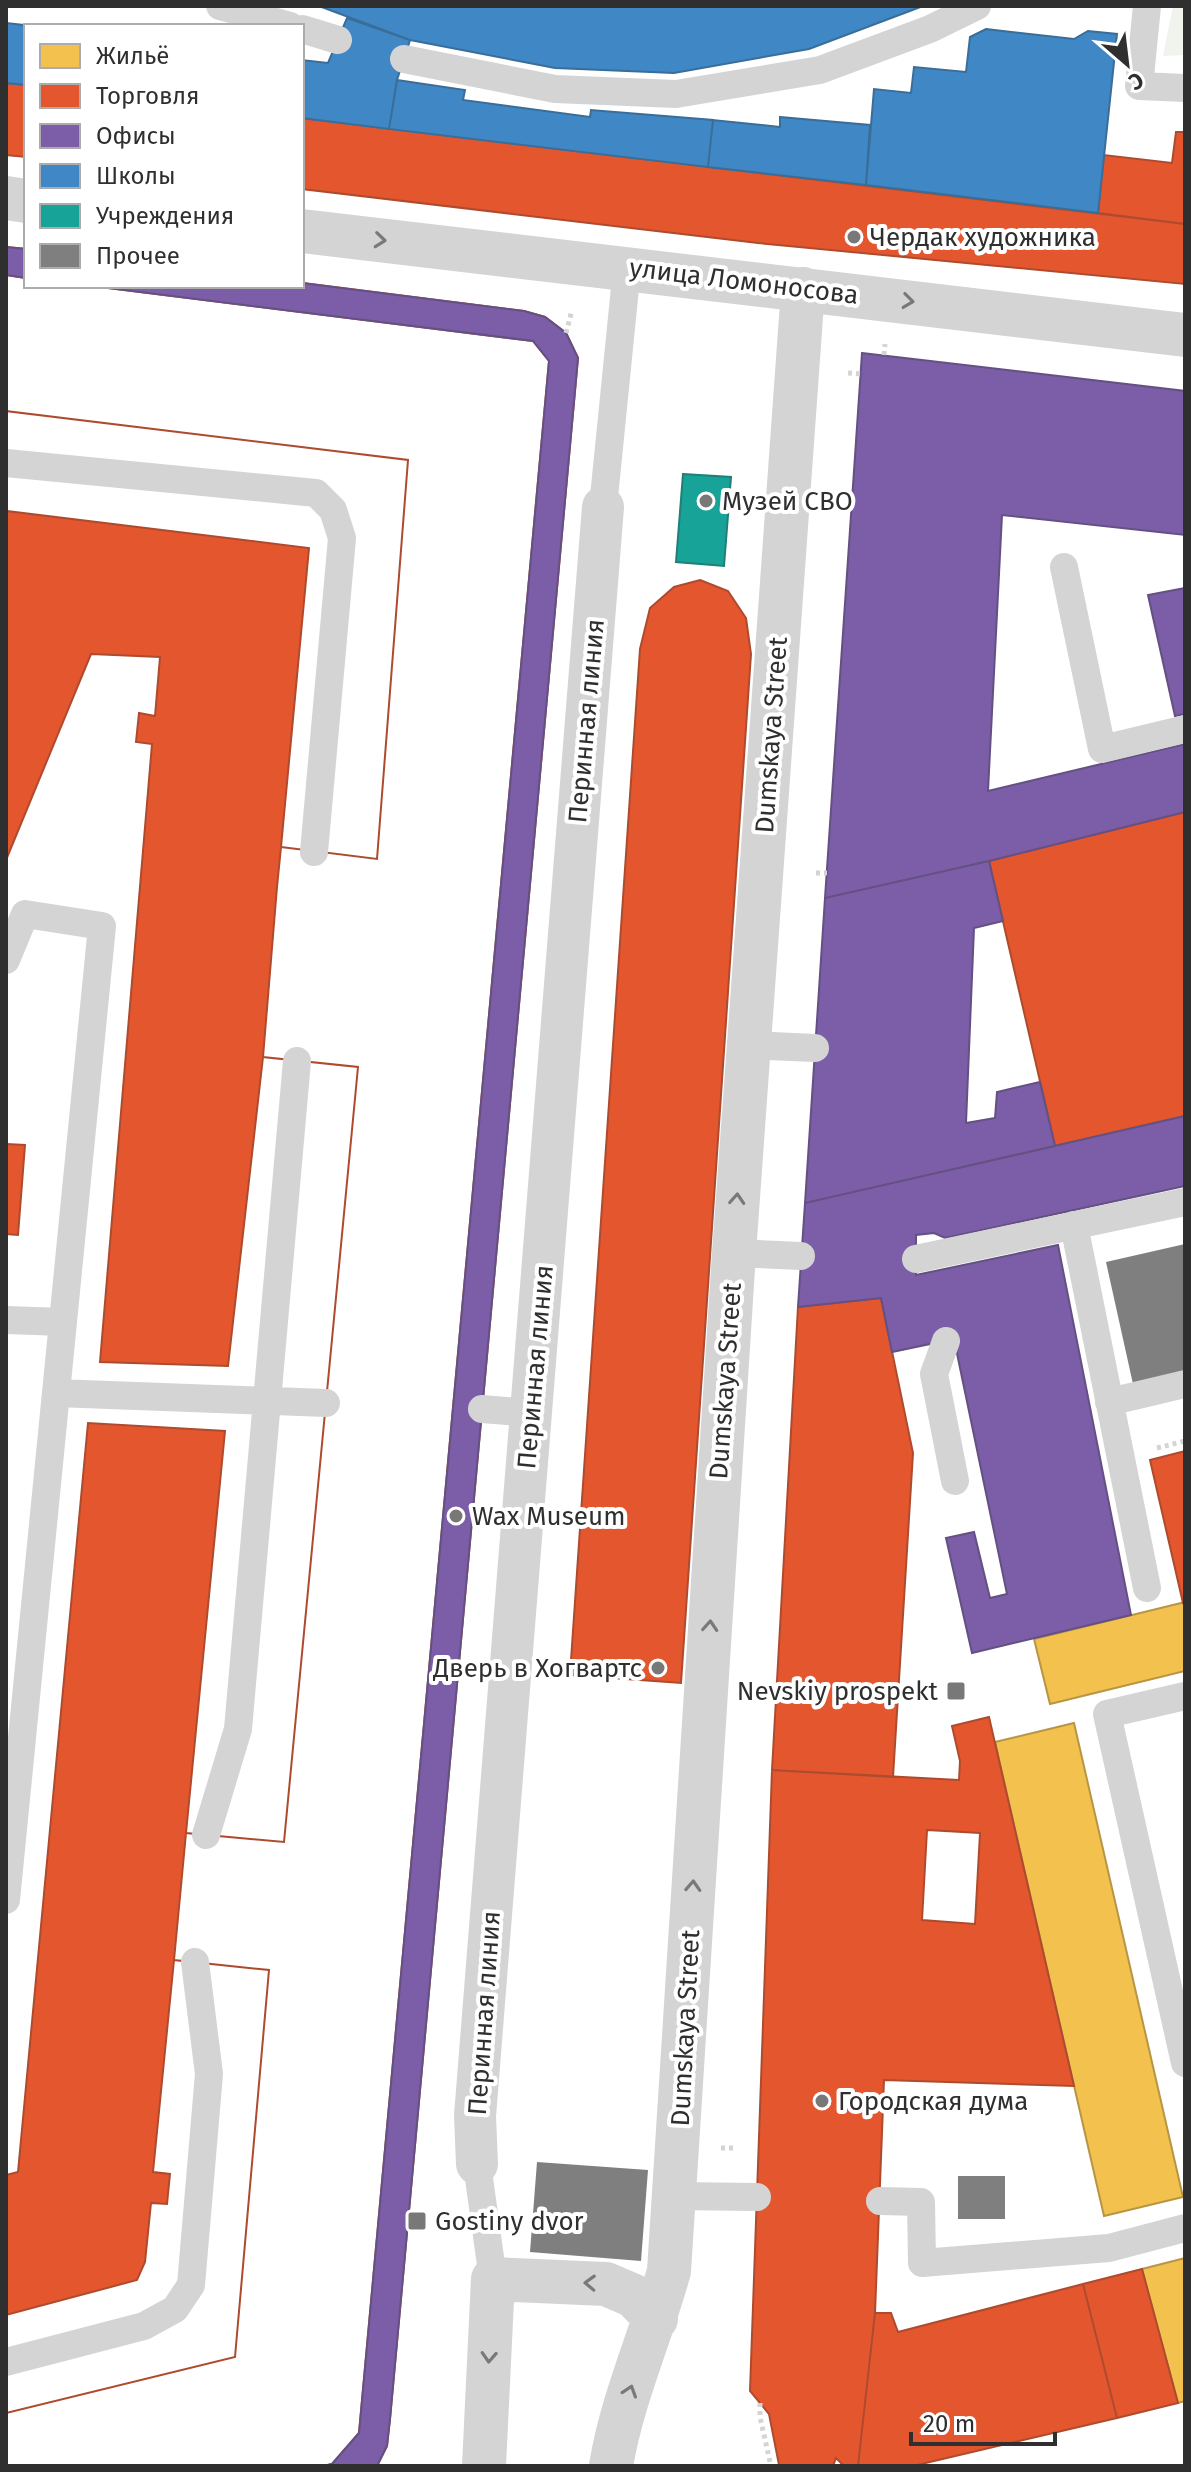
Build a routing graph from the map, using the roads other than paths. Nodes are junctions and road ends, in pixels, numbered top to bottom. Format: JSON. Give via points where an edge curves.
{"nodes":[{"id":1,"x":220,"y":6,"type":"edge"},
{"id":2,"x":977,"y":6,"type":"edge"},
{"id":3,"x":1147,"y":6,"type":"edge"},
{"id":4,"x":283,"y":24,"type":"edge"},
{"id":5,"x":304,"y":30,"type":"edge"},
{"id":6,"x":338,"y":40,"type":"dead end"},
{"id":7,"x":404,"y":59,"type":"dead end"},
{"id":8,"x":1185,"y":88,"type":"edge"},
{"id":9,"x":304,"y":231,"type":"edge"},
{"id":10,"x":627,"y":268,"type":"junction"},
{"id":11,"x":803,"y":289,"type":"junction"},
{"id":12,"x":1185,"y":335,"type":"edge"},
{"id":13,"x":6,"y":463,"type":"edge"},
{"id":14,"x":603,"y":507,"type":"joint"},
{"id":15,"x":1064,"y":567,"type":"dead end"},
{"id":16,"x":1185,"y":729,"type":"edge"},
{"id":17,"x":314,"y":852,"type":"dead end"},
{"id":18,"x":6,"y":960,"type":"edge"},
{"id":19,"x":748,"y":1045,"type":"junction"},
{"id":20,"x":815,"y":1048,"type":"dead end"},
{"id":21,"x":297,"y":1061,"type":"dead end"},
{"id":22,"x":1185,"y":1202,"type":"edge"},
{"id":23,"x":1074,"y":1225,"type":"junction"},
{"id":24,"x":734,"y":1253,"type":"junction"},
{"id":25,"x":801,"y":1256,"type":"dead end"},
{"id":26,"x":926,"y":1262,"type":"dead end"},
{"id":27,"x":6,"y":1320,"type":"edge"},
{"id":28,"x":63,"y":1322,"type":"junction"},
{"id":29,"x":946,"y":1341,"type":"dead end"},
{"id":30,"x":1185,"y":1384,"type":"edge"},
{"id":31,"x":56,"y":1393,"type":"junction"},
{"id":32,"x":267,"y":1400,"type":"junction"},
{"id":33,"x":1109,"y":1402,"type":"junction"},
{"id":34,"x":326,"y":1403,"type":"dead end"},
{"id":35,"x":482,"y":1409,"type":"dead end"},
{"id":36,"x":531,"y":1413,"type":"junction"},
{"id":37,"x":955,"y":1481,"type":"dead end"},
{"id":38,"x":1147,"y":1588,"type":"dead end"},
{"id":39,"x":1185,"y":1696,"type":"edge"},
{"id":40,"x":206,"y":1835,"type":"dead end"},
{"id":41,"x":6,"y":1900,"type":"edge"},
{"id":42,"x":195,"y":1962,"type":"dead end"},
{"id":43,"x":1185,"y":2063,"type":"edge"},
{"id":44,"x":477,"y":2164,"type":"joint"},
{"id":45,"x":675,"y":2196,"type":"junction"},
{"id":46,"x":757,"y":2197,"type":"dead end"},
{"id":47,"x":880,"y":2201,"type":"dead end"},
{"id":48,"x":1185,"y":2228,"type":"edge"},
{"id":49,"x":493,"y":2279,"type":"junction"},
{"id":50,"x":656,"y":2319,"type":"junction"},
{"id":51,"x":6,"y":2362,"type":"edge"},
{"id":52,"x":484,"y":2466,"type":"edge"},
{"id":53,"x":611,"y":2466,"type":"edge"}],
"edges":[{"from":1,"to":4,"type":"lane"},
{"from":2,"to":7,"type":"lane","via":[[820,70],[676,94],[555,89]]},
{"from":3,"to":8,"type":"lane","via":[[1139,86]]},
{"from":5,"to":6,"type":"lane"},
{"from":9,"to":10,"type":"street","name":"улица Ломоносова","one_way":true},
{"from":10,"to":11,"type":"street","name":"улица Ломоносова"},
{"from":10,"to":14,"type":"lane","name":"Перинная линия"},
{"from":11,"to":12,"type":"street","name":"улица Ломоносова","one_way":true},
{"from":11,"to":19,"type":"street","name":"Dumskaya Street"},
{"from":13,"to":17,"type":"lane","via":[[316,493],[333,510],[342,538]]},
{"from":14,"to":36,"type":"street","name":"Перинная линия"},
{"from":15,"to":16,"type":"lane","via":[[1102,749]]},
{"from":18,"to":28,"type":"lane","via":[[25,914],[102,926]]},
{"from":19,"to":20,"type":"lane"},
{"from":24,"to":19,"type":"street","name":"Dumskaya Street","one_way":true},
{"from":21,"to":32,"type":"lane"},
{"from":22,"to":23,"type":"lane"},
{"from":23,"to":26,"type":"lane"},
{"from":23,"to":33,"type":"lane"},
{"from":24,"to":25,"type":"lane"},
{"from":45,"to":24,"type":"street","name":"Dumskaya Street","one_way":true},
{"from":27,"to":28,"type":"lane"},
{"from":28,"to":31,"type":"lane"},
{"from":29,"to":37,"type":"lane","via":[[934,1374]]},
{"from":30,"to":33,"type":"lane"},
{"from":31,"to":32,"type":"lane"},
{"from":31,"to":41,"type":"lane"},
{"from":32,"to":34,"type":"lane"},
{"from":32,"to":40,"type":"lane","via":[[238,1729]]},
{"from":33,"to":38,"type":"lane"},
{"from":35,"to":36,"type":"lane"},
{"from":36,"to":44,"type":"street","name":"Перинная линия","via":[[475,2116]]},
{"from":39,"to":43,"type":"lane","via":[[1107,1714]]},
{"from":42,"to":51,"type":"lane","via":[[209,2074],[191,2285],[175,2309],[144,2326]]},
{"from":44,"to":49,"type":"lane","name":"Перинная линия"},
{"from":45,"to":46,"type":"lane"},
{"from":45,"to":50,"type":"street","name":"Dumskaya Street","via":[[669,2271]]},
{"from":47,"to":48,"type":"lane","via":[[921,2202],[922,2263],[1109,2248]]},
{"from":50,"to":49,"type":"street","one_way":true,"via":[[634,2296],[606,2284]]},
{"from":49,"to":52,"type":"street","name":"Перинная линия","one_way":true},
{"from":53,"to":50,"type":"street","name":"Dumskaya Street","one_way":true,"via":[[616,2432]]}]}
